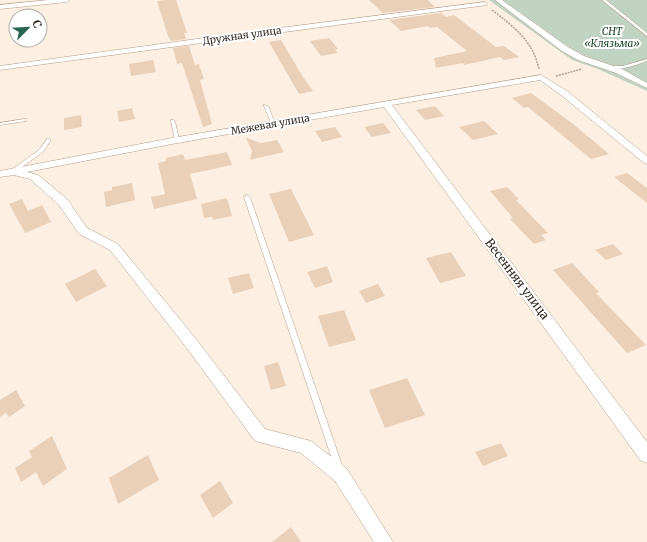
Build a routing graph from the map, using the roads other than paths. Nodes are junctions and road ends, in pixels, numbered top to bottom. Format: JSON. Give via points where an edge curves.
{"nodes":[{"id":1,"x":68,"y":0,"type":"edge"},
{"id":2,"x":498,"y":0,"type":"edge"},
{"id":3,"x":604,"y":0,"type":"edge"},
{"id":4,"x":485,"y":4,"type":"dead end"},
{"id":5,"x":0,"y":7,"type":"edge"},
{"id":6,"x":647,"y":35,"type":"edge"},
{"id":7,"x":647,"y":60,"type":"edge"},
{"id":8,"x":608,"y":67,"type":"junction"},
{"id":9,"x":0,"y":68,"type":"edge"},
{"id":10,"x":647,"y":86,"type":"edge"},
{"id":11,"x":386,"y":104,"type":"junction"},
{"id":12,"x":266,"y":106,"type":"dead end"},
{"id":13,"x":24,"y":120,"type":"dead end"},
{"id":14,"x":173,"y":121,"type":"dead end"},
{"id":15,"x":0,"y":124,"type":"edge"},
{"id":16,"x":273,"y":124,"type":"junction"},
{"id":17,"x":49,"y":140,"type":"dead end"},
{"id":18,"x":176,"y":140,"type":"junction"},
{"id":19,"x":647,"y":161,"type":"edge"},
{"id":20,"x":13,"y":171,"type":"junction"},
{"id":21,"x":0,"y":174,"type":"edge"},
{"id":22,"x":247,"y":197,"type":"dead end"},
{"id":23,"x":647,"y":455,"type":"edge"},
{"id":24,"x":341,"y":475,"type":"junction"},
{"id":25,"x":384,"y":542,"type":"edge"}],
"edges":[{"from":1,"to":5,"type":"street"},
{"from":2,"to":8,"type":"street","via":[[565,49],[581,58]]},
{"from":3,"to":6,"type":"lane"},
{"from":4,"to":9,"type":"street","name":"Дружная улица"},
{"from":7,"to":8,"type":"lane","via":[[623,67]]},
{"from":8,"to":10,"type":"street"},
{"from":11,"to":16,"type":"street","name":"Межевая улица"},
{"from":11,"to":19,"type":"street","name":"Межевая улица","via":[[541,77]]},
{"from":11,"to":23,"type":"street","name":"Весенняя улица"},
{"from":12,"to":16,"type":"lane"},
{"from":13,"to":15,"type":"lane"},
{"from":14,"to":18,"type":"lane"},
{"from":16,"to":18,"type":"street","name":"Межевая улица"},
{"from":17,"to":20,"type":"lane","via":[[41,151]]},
{"from":18,"to":20,"type":"street","name":"Межевая улица"},
{"from":20,"to":21,"type":"street","name":"Межевая улица"},
{"from":20,"to":24,"type":"street","via":[[34,177],[63,202],[83,231],[114,247],[191,343],[260,436],[306,446]]},
{"from":22,"to":24,"type":"lane"},
{"from":24,"to":25,"type":"street"}]}
